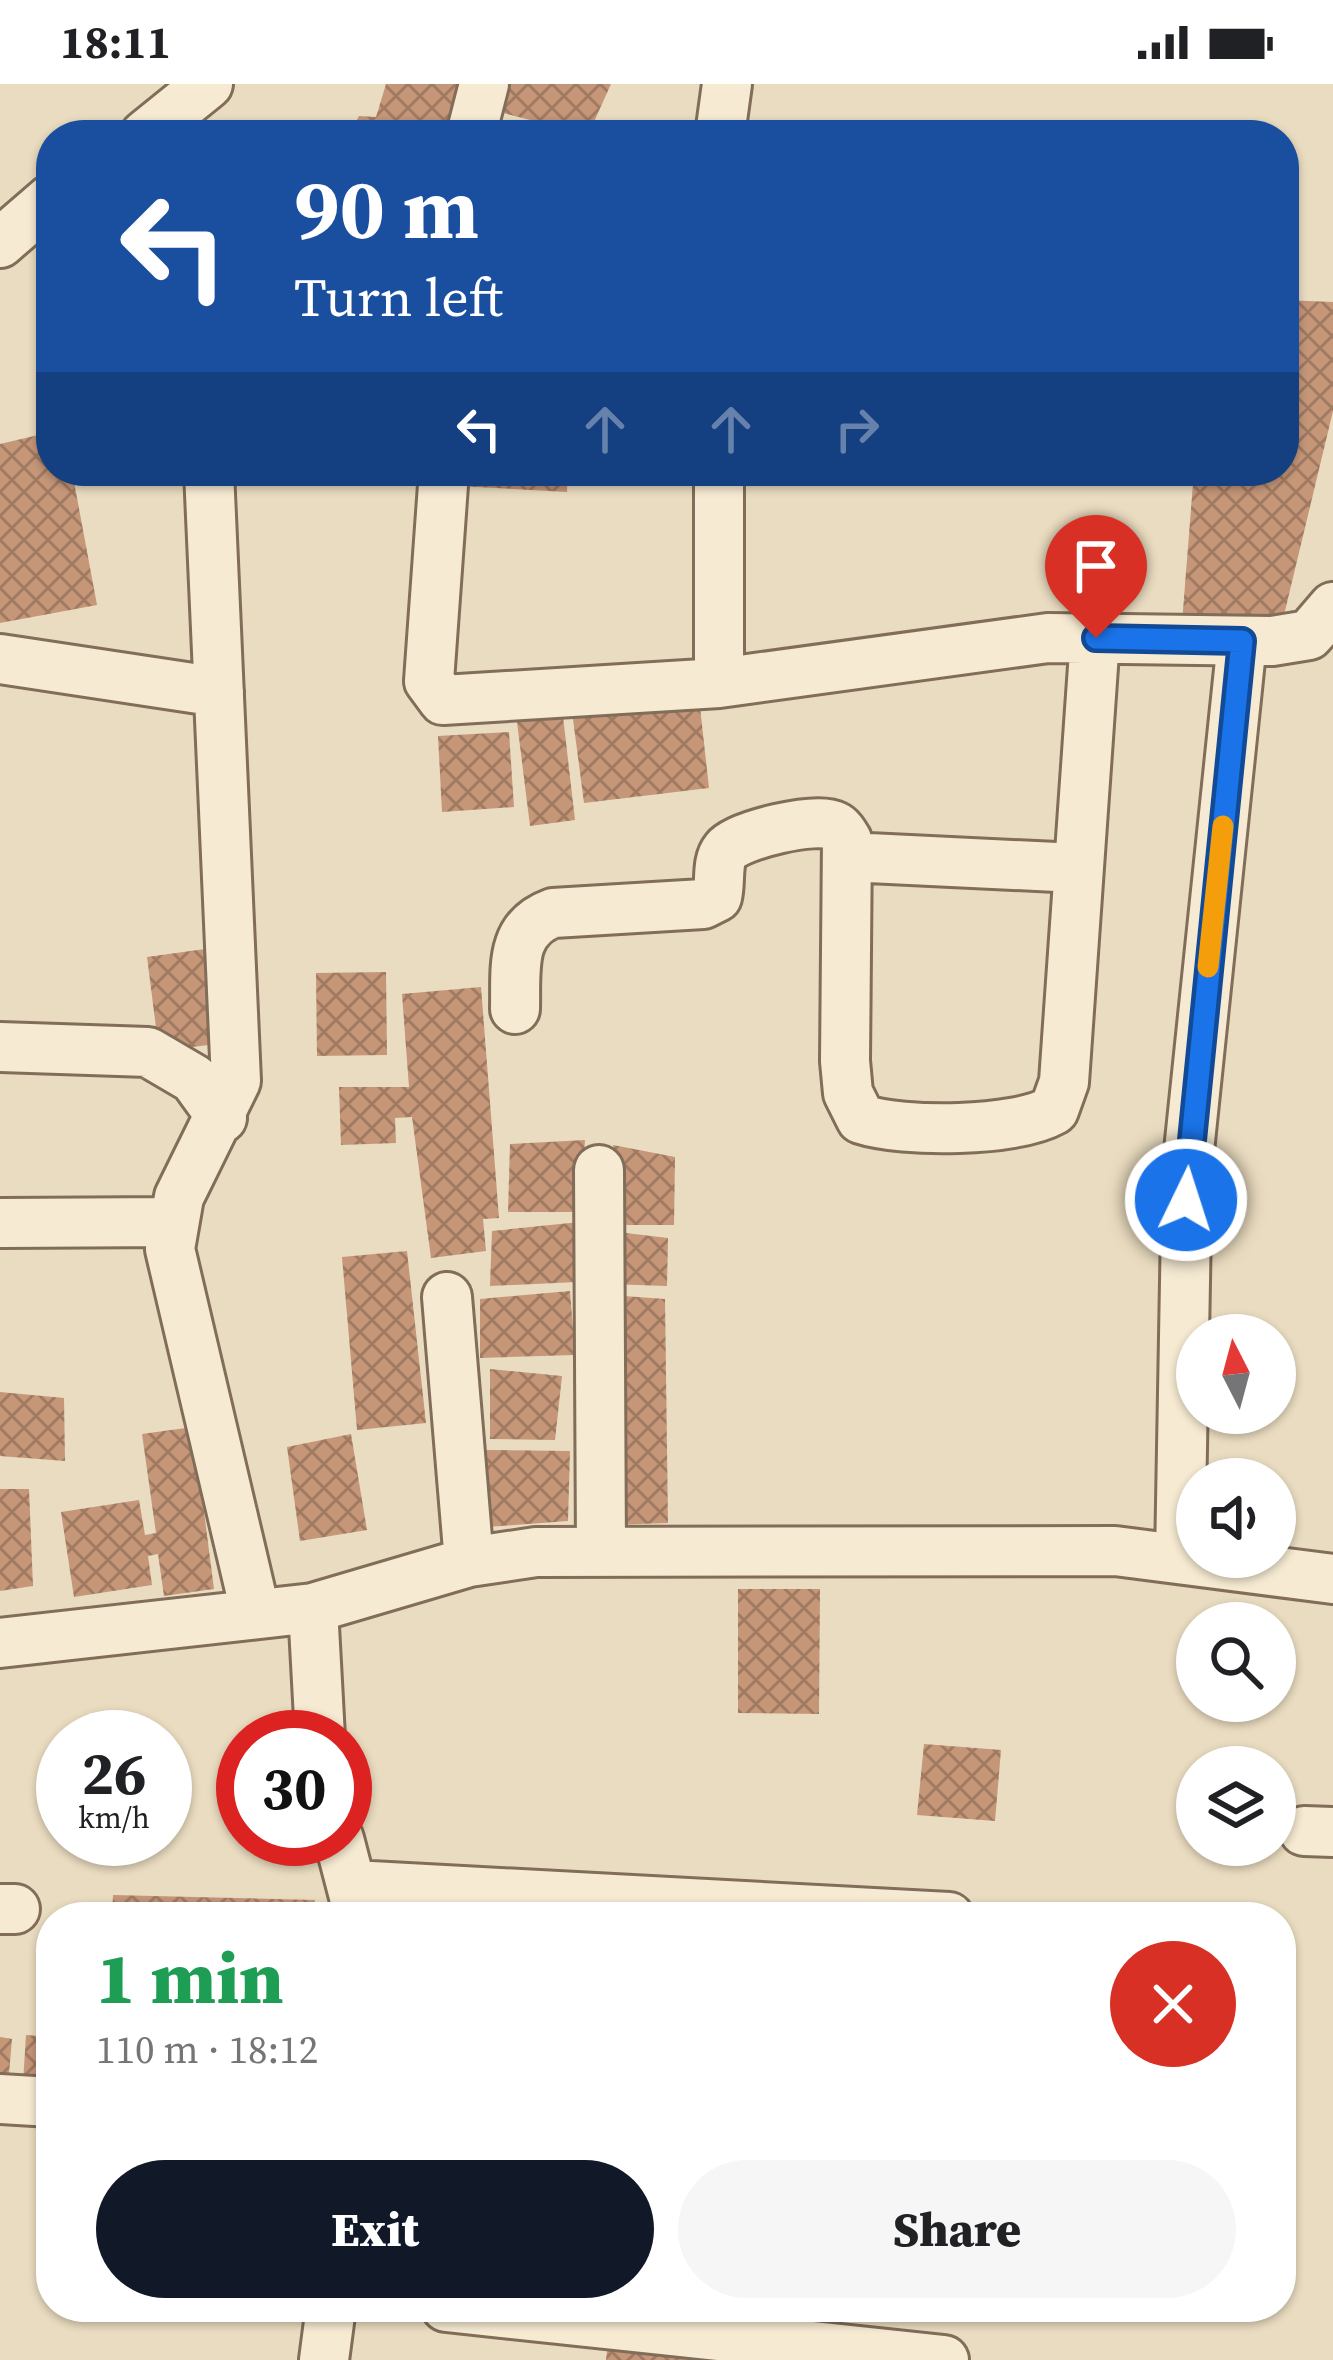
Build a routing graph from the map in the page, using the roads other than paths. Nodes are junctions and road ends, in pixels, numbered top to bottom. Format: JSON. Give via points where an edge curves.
{"nodes":[{"id":1,"x":208,"y":84,"type":"edge"},
{"id":2,"x":484,"y":84,"type":"edge"},
{"id":3,"x":727,"y":84,"type":"edge"},
{"id":4,"x":164,"y":120,"type":"edge"},
{"id":5,"x":475,"y":120,"type":"edge"},
{"id":6,"x":722,"y":120,"type":"edge"},
{"id":7,"x":36,"y":212,"type":"edge"},
{"id":8,"x":0,"y":243,"type":"edge"},
{"id":9,"x":210,"y":486,"type":"edge"},
{"id":10,"x":443,"y":486,"type":"edge"},
{"id":11,"x":719,"y":486,"type":"edge"},
{"id":12,"x":1333,"y":607,"type":"edge"},
{"id":13,"x":1096,"y":638,"type":"junction"},
{"id":14,"x":1242,"y":641,"type":"junction"},
{"id":15,"x":0,"y":659,"type":"edge"},
{"id":16,"x":718,"y":683,"type":"junction"},
{"id":17,"x":220,"y":692,"type":"junction"},
{"id":18,"x":848,"y":857,"type":"junction"},
{"id":19,"x":1077,"y":868,"type":"junction"},
{"id":20,"x":515,"y":1009,"type":"dead end"},
{"id":21,"x":0,"y":1047,"type":"edge"},
{"id":22,"x":222,"y":1118,"type":"junction"},
{"id":23,"x":599,"y":1170,"type":"dead end"},
{"id":24,"x":172,"y":1222,"type":"junction"},
{"id":25,"x":0,"y":1223,"type":"edge"},
{"id":26,"x":446,"y":1297,"type":"dead end"},
{"id":27,"x":1182,"y":1458,"type":"edge"},
{"id":28,"x":602,"y":1552,"type":"junction"},
{"id":29,"x":1176,"y":1559,"type":"edge"},
{"id":30,"x":470,"y":1562,"type":"junction"},
{"id":31,"x":1296,"y":1574,"type":"edge"},
{"id":32,"x":1333,"y":1579,"type":"edge"},
{"id":33,"x":313,"y":1608,"type":"junction"},
{"id":34,"x":255,"y":1611,"type":"junction"},
{"id":35,"x":0,"y":1643,"type":"edge"},
{"id":36,"x":319,"y":1710,"type":"edge"},
{"id":37,"x":350,"y":1880,"type":"edge"},
{"id":38,"x":706,"y":1902,"type":"edge"},
{"id":39,"x":0,"y":2099,"type":"edge"},
{"id":40,"x":36,"y":2101,"type":"edge"},
{"id":41,"x":329,"y":2322,"type":"edge"},
{"id":42,"x":587,"y":2322,"type":"edge"},
{"id":43,"x":323,"y":2360,"type":"edge"},
{"id":44,"x":944,"y":2360,"type":"edge"}],
"edges":[{"from":1,"to":4,"type":"street"},
{"from":2,"to":5,"type":"street"},
{"from":3,"to":6,"type":"street"},
{"from":7,"to":8,"type":"street"},
{"from":9,"to":17,"type":"street"},
{"from":10,"to":16,"type":"street","via":[[429,681],[443,700]]},
{"from":11,"to":16,"type":"street"},
{"from":12,"to":14,"type":"street","via":[[1310,634]]},
{"from":13,"to":14,"type":"street"},
{"from":13,"to":16,"type":"street","via":[[986,644]]},
{"from":13,"to":19,"type":"street"},
{"from":14,"to":27,"type":"street","via":[[1187,1170]]},
{"from":15,"to":17,"type":"street"},
{"from":17,"to":22,"type":"street","via":[[237,1048]]},
{"from":18,"to":19,"type":"street"},
{"from":18,"to":19,"type":"street","via":[[848,1093],[861,1118],[887,1127],[1033,1122],[1054,1110],[1064,1082]]},
{"from":18,"to":20,"type":"street","via":[[838,826],[825,823],[747,834],[728,846],[717,897],[703,904],[532,920],[520,937]]},
{"from":21,"to":22,"type":"street","via":[[148,1052],[194,1079]]},
{"from":22,"to":24,"type":"street"},
{"from":23,"to":28,"type":"street"},
{"from":24,"to":25,"type":"street"},
{"from":24,"to":34,"type":"street","via":[[170,1250]]},
{"from":26,"to":30,"type":"street"},
{"from":28,"to":29,"type":"street","via":[[1019,1548]]},
{"from":28,"to":30,"type":"street"},
{"from":30,"to":33,"type":"street"},
{"from":31,"to":32,"type":"street"},
{"from":33,"to":34,"type":"street"},
{"from":33,"to":36,"type":"street"},
{"from":34,"to":35,"type":"street"},
{"from":37,"to":38,"type":"street"},
{"from":39,"to":40,"type":"street"},
{"from":41,"to":43,"type":"street"},
{"from":42,"to":44,"type":"street"}]}
